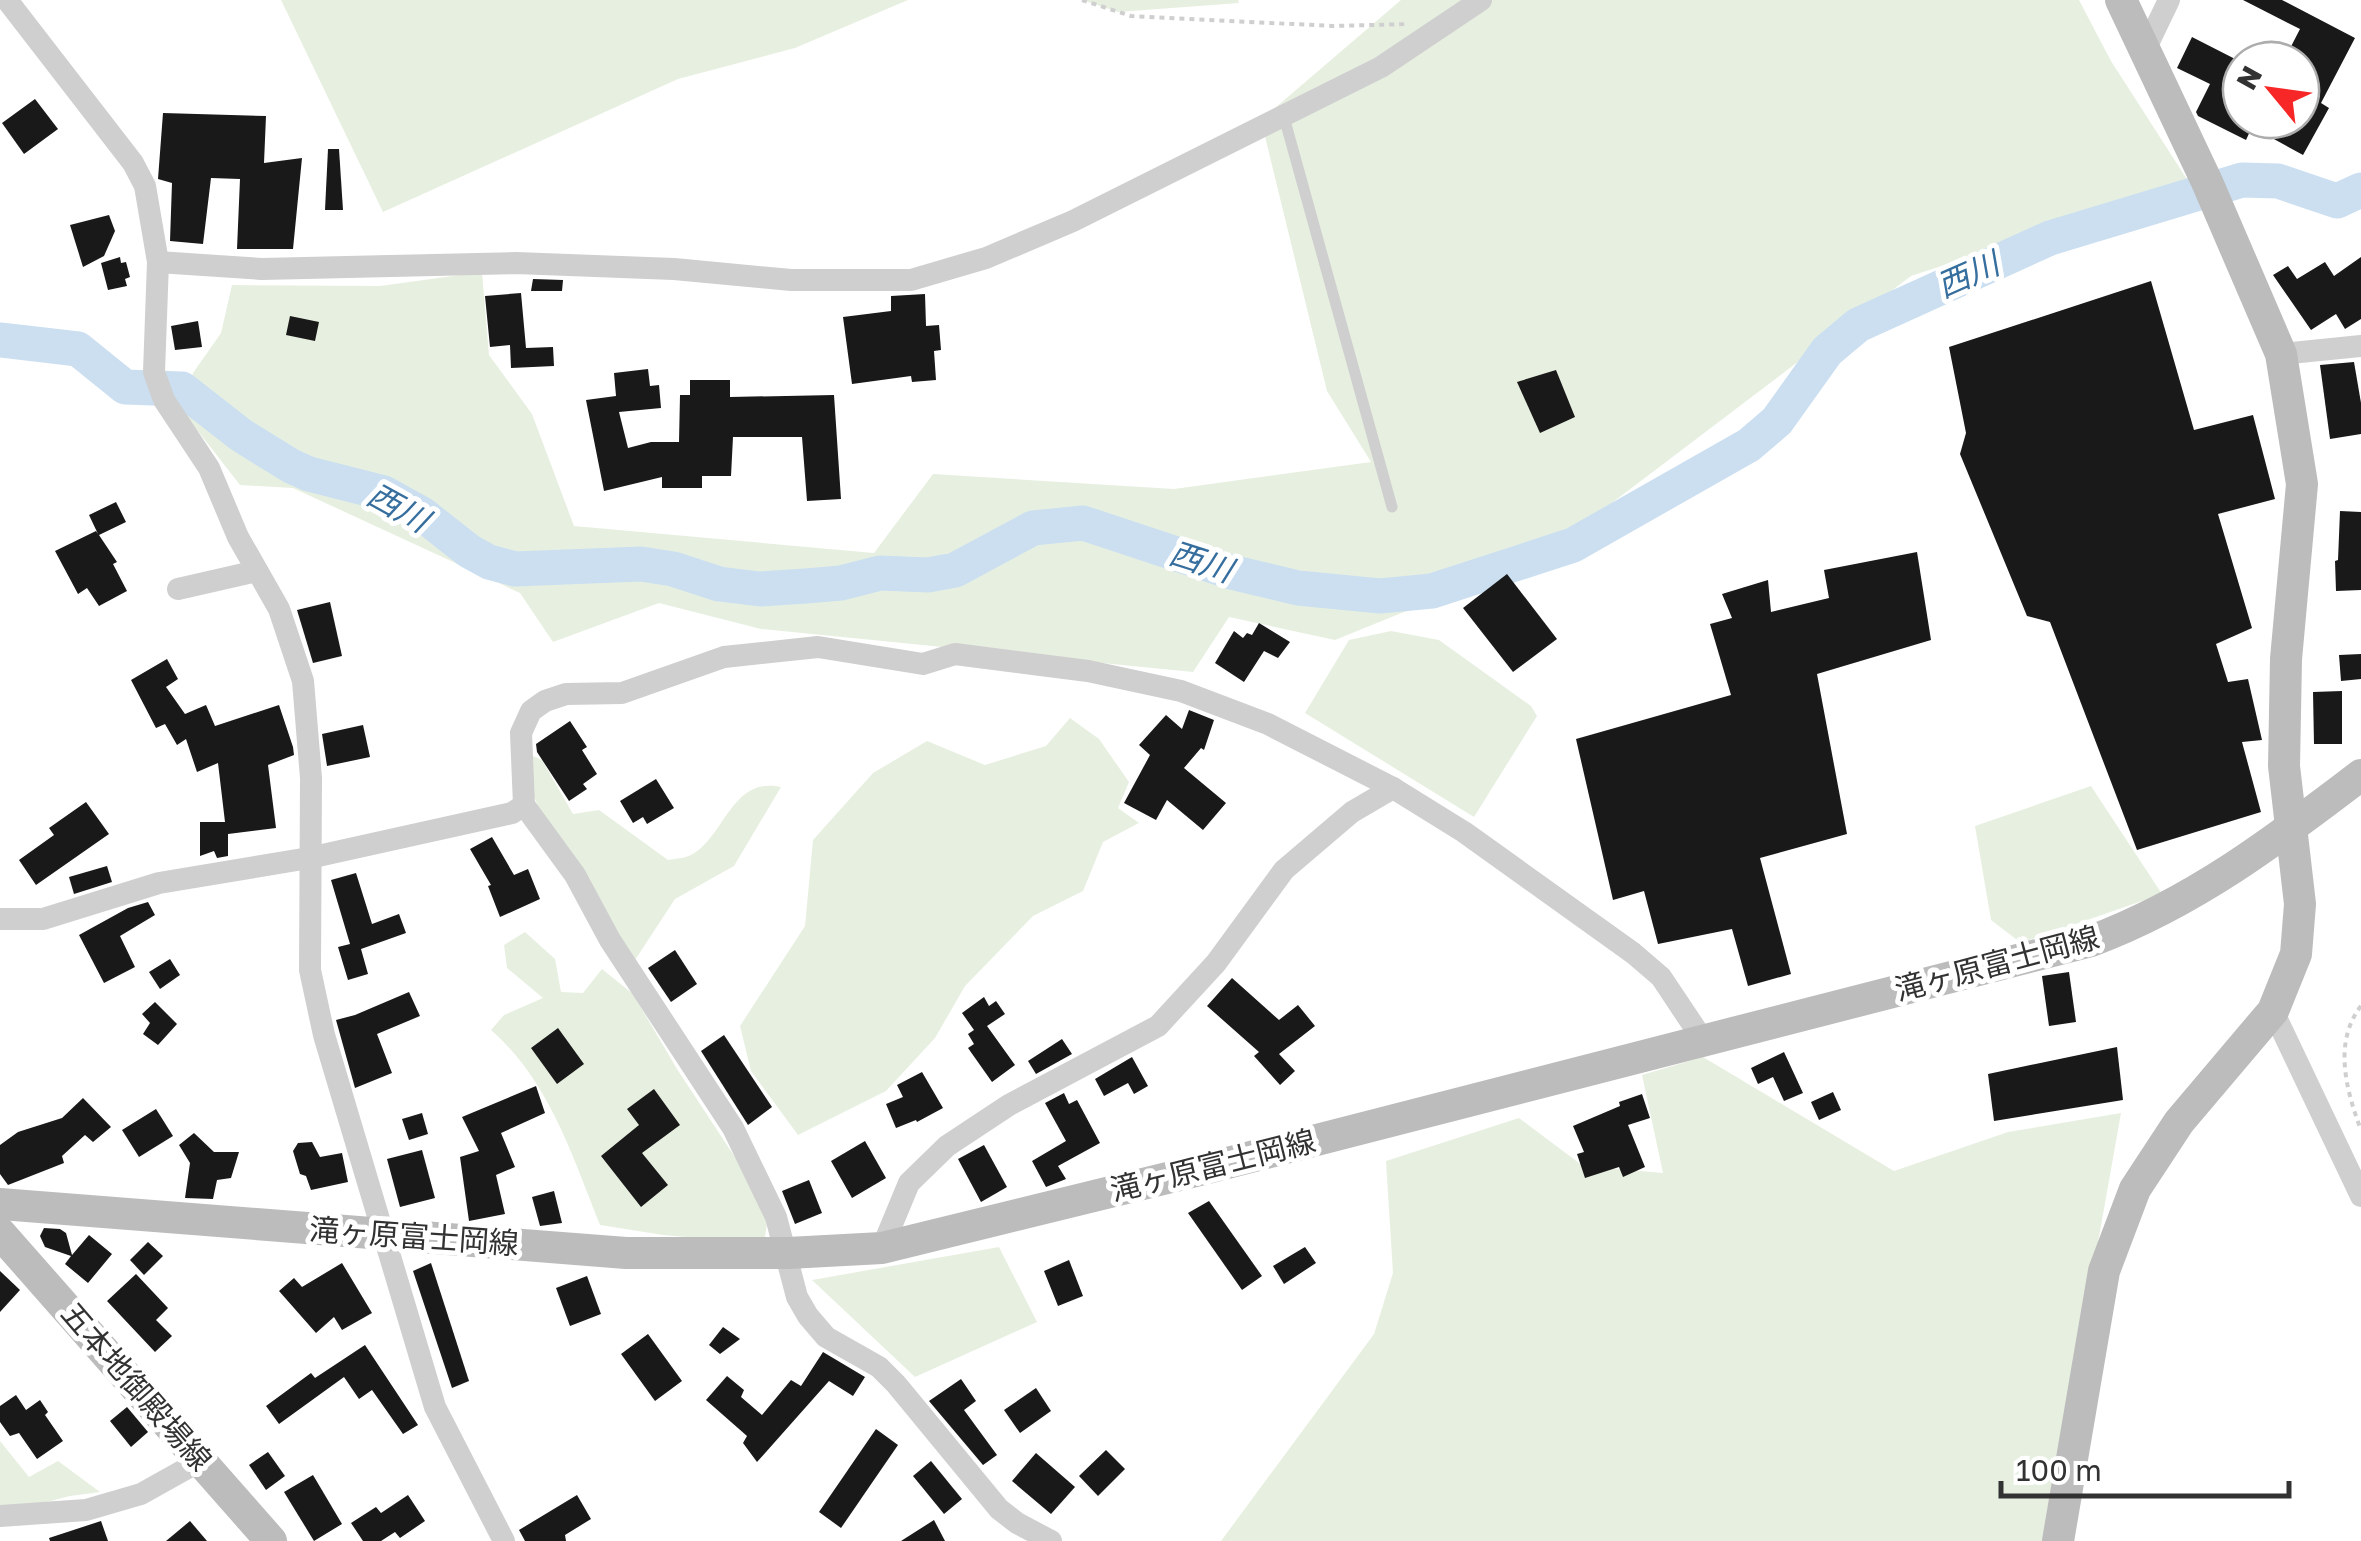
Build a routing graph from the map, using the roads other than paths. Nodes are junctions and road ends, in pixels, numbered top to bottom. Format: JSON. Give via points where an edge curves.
{"nodes":[{"id":1,"x":7,"y":0,"type":"edge"},
{"id":2,"x":1481,"y":0,"type":"edge"},
{"id":3,"x":2120,"y":0,"type":"edge"},
{"id":4,"x":2168,"y":0,"type":"edge"},
{"id":5,"x":2144,"y":52,"type":"junction"},
{"id":6,"x":1284,"y":117,"type":"junction"},
{"id":7,"x":158,"y":262,"type":"junction"},
{"id":8,"x":2361,"y":346,"type":"edge"},
{"id":9,"x":2281,"y":354,"type":"junction"},
{"id":10,"x":1392,"y":507,"type":"dead end"},
{"id":11,"x":257,"y":570,"type":"junction"},
{"id":12,"x":178,"y":589,"type":"dead end"},
{"id":13,"x":2361,"y":774,"type":"edge"},
{"id":14,"x":1393,"y":788,"type":"junction"},
{"id":15,"x":524,"y":805,"type":"junction"},
{"id":16,"x":2292,"y":828,"type":"junction"},
{"id":17,"x":309,"y":858,"type":"junction"},
{"id":18,"x":0,"y":920,"type":"edge"},
{"id":19,"x":2274,"y":1011,"type":"junction"},
{"id":20,"x":1704,"y":1040,"type":"junction"},
{"id":21,"x":2361,"y":1196,"type":"edge"},
{"id":22,"x":0,"y":1204,"type":"edge"},
{"id":23,"x":0,"y":1233,"type":"edge"},
{"id":24,"x":386,"y":1236,"type":"junction"},
{"id":25,"x":882,"y":1248,"type":"junction"},
{"id":26,"x":788,"y":1254,"type":"junction"},
{"id":27,"x":200,"y":1460,"type":"junction"},
{"id":28,"x":0,"y":1516,"type":"edge"},
{"id":29,"x":271,"y":1541,"type":"edge"},
{"id":30,"x":504,"y":1541,"type":"edge"},
{"id":31,"x":1051,"y":1541,"type":"edge"},
{"id":32,"x":2058,"y":1541,"type":"edge"}],
"edges":[{"from":1,"to":7,"type":"street","via":[[133,163],[144,186]]},
{"from":2,"to":6,"type":"street","via":[[1386,64]]},
{"from":3,"to":5,"type":"main road"},
{"from":4,"to":5,"type":"street"},
{"from":5,"to":9,"type":"main road"},
{"from":6,"to":7,"type":"street","via":[[1073,221],[912,280],[792,280],[516,262],[262,269]]},
{"from":6,"to":10,"type":"lane"},
{"from":7,"to":11,"type":"street","via":[[154,372]]},
{"from":8,"to":9,"type":"street"},
{"from":9,"to":16,"type":"main road","via":[[2302,484],[2286,659],[2284,766]]},
{"from":11,"to":12,"type":"street"},
{"from":11,"to":17,"type":"street","via":[[279,609],[302,681],[311,778]]},
{"from":13,"to":16,"type":"main road","name":"滝ヶ原富士岡線"},
{"from":14,"to":15,"type":"street","via":[[1268,724],[1181,691],[1013,660],[955,654],[923,664],[818,647],[724,657],[622,693],[546,700],[531,711],[521,733]]},
{"from":14,"to":20,"type":"street","via":[[1634,953],[1661,978]]},
{"from":14,"to":25,"type":"street","via":[[1352,812],[1284,870],[1216,963],[1158,1026],[947,1146],[909,1182]]},
{"from":15,"to":17,"type":"street"},
{"from":15,"to":26,"type":"street","via":[[733,1128]]},
{"from":16,"to":19,"type":"main road","via":[[2300,904],[2296,954]]},
{"from":16,"to":20,"type":"main road","name":"滝ヶ原富士岡線","via":[[2210,884],[2091,941]]},
{"from":17,"to":18,"type":"street","via":[[159,883],[43,919]]},
{"from":17,"to":24,"type":"street","via":[[310,970]]},
{"from":19,"to":21,"type":"street"},
{"from":19,"to":32,"type":"main road","via":[[2179,1122],[2135,1189],[2104,1272]]},
{"from":20,"to":25,"type":"main road","name":"滝ヶ原富士岡線"},
{"from":22,"to":24,"type":"main road","name":"滝ヶ原富士岡線"},
{"from":23,"to":27,"type":"main road","name":"五本地御殿場線"},
{"from":24,"to":26,"type":"main road","name":"滝ヶ原富士岡線","via":[[626,1253]]},
{"from":24,"to":30,"type":"street","via":[[435,1407]]},
{"from":25,"to":26,"type":"main road","name":"滝ヶ原富士岡線"},
{"from":26,"to":31,"type":"street","via":[[798,1298],[826,1336],[879,1367],[998,1508]]},
{"from":27,"to":28,"type":"street","via":[[141,1494],[86,1510]]},
{"from":27,"to":29,"type":"main road","name":"五本地御殿場線"}]}
